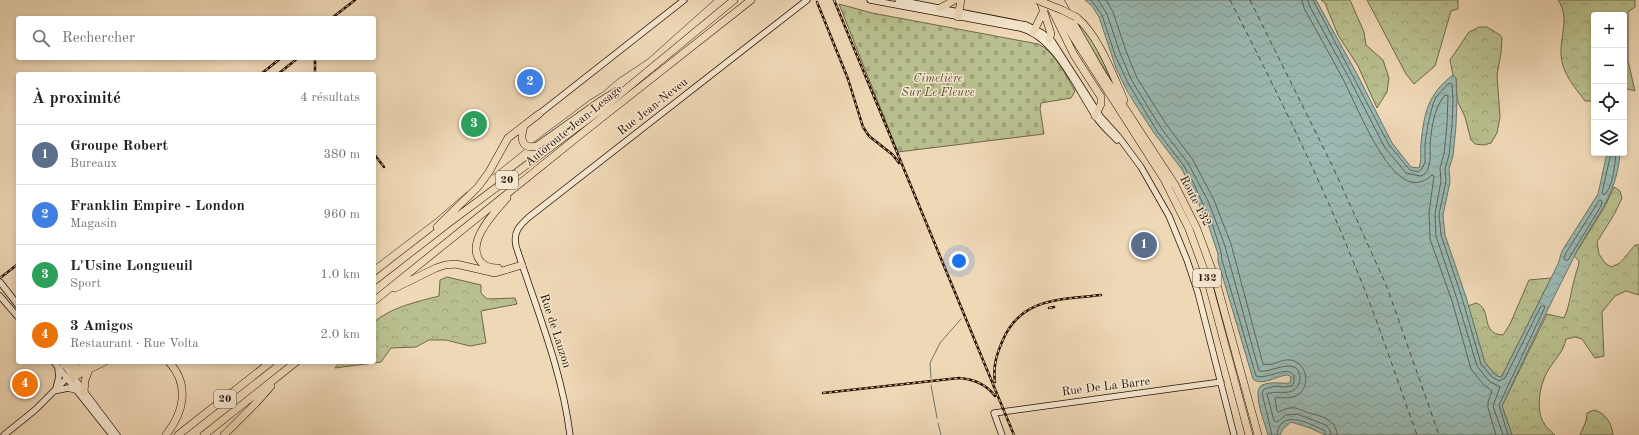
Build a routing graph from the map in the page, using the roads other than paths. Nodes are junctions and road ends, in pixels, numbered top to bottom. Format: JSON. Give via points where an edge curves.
{"nodes":[{"id":1,"x":684,"y":0,"type":"edge"},
{"id":2,"x":734,"y":0,"type":"edge"},
{"id":3,"x":751,"y":0,"type":"edge"},
{"id":4,"x":806,"y":0,"type":"edge"},
{"id":5,"x":870,"y":0,"type":"edge"},
{"id":6,"x":898,"y":0,"type":"edge"},
{"id":7,"x":956,"y":0,"type":"edge"},
{"id":8,"x":961,"y":0,"type":"edge"},
{"id":9,"x":1037,"y":0,"type":"edge"},
{"id":10,"x":1040,"y":0,"type":"edge"},
{"id":11,"x":1047,"y":0,"type":"edge"},
{"id":12,"x":1053,"y":0,"type":"edge"},
{"id":13,"x":1060,"y":0,"type":"edge"},
{"id":14,"x":940,"y":8,"type":"junction"},
{"id":15,"x":1044,"y":10,"type":"junction"},
{"id":16,"x":958,"y":14,"type":"junction"},
{"id":17,"x":1034,"y":31,"type":"junction"},
{"id":18,"x":1062,"y":31,"type":"junction"},
{"id":19,"x":1049,"y":39,"type":"junction"},
{"id":20,"x":635,"y":81,"type":"junction"},
{"id":21,"x":1096,"y":110,"type":"junction"},
{"id":22,"x":539,"y":114,"type":"joint"},
{"id":23,"x":1134,"y":120,"type":"junction"},
{"id":24,"x":524,"y":126,"type":"junction"},
{"id":25,"x":1134,"y":133,"type":"junction"},
{"id":26,"x":521,"y":182,"type":"junction"},
{"id":27,"x":515,"y":234,"type":"joint"},
{"id":28,"x":410,"y":253,"type":"junction"},
{"id":29,"x":521,"y":263,"type":"junction"},
{"id":30,"x":376,"y":279,"type":"edge"},
{"id":31,"x":0,"y":282,"type":"edge"},
{"id":32,"x":383,"y":294,"type":"junction"},
{"id":33,"x":0,"y":296,"type":"edge"},
{"id":34,"x":376,"y":299,"type":"edge"},
{"id":35,"x":16,"y":303,"type":"edge"},
{"id":36,"x":16,"y":315,"type":"edge"},
{"id":37,"x":59,"y":364,"type":"edge"},
{"id":38,"x":88,"y":364,"type":"edge"},
{"id":39,"x":100,"y":364,"type":"edge"},
{"id":40,"x":171,"y":364,"type":"edge"},
{"id":41,"x":268,"y":364,"type":"edge"},
{"id":42,"x":294,"y":364,"type":"edge"},
{"id":43,"x":79,"y":368,"type":"junction"},
{"id":44,"x":89,"y":370,"type":"junction"},
{"id":45,"x":281,"y":374,"type":"junction"},
{"id":46,"x":70,"y":377,"type":"junction"},
{"id":47,"x":1221,"y":382,"type":"junction"},
{"id":48,"x":75,"y":390,"type":"junction"},
{"id":49,"x":54,"y":391,"type":"junction"},
{"id":50,"x":84,"y":392,"type":"junction"},
{"id":51,"x":4,"y":435,"type":"edge"},
{"id":52,"x":112,"y":435,"type":"edge"},
{"id":53,"x":117,"y":435,"type":"edge"},
{"id":54,"x":166,"y":435,"type":"edge"},
{"id":55,"x":178,"y":435,"type":"edge"},
{"id":56,"x":204,"y":435,"type":"edge"},
{"id":57,"x":224,"y":435,"type":"edge"},
{"id":58,"x":570,"y":435,"type":"edge"},
{"id":59,"x":1002,"y":435,"type":"edge"},
{"id":60,"x":1234,"y":435,"type":"edge"},
{"id":61,"x":1249,"y":435,"type":"edge"},
{"id":62,"x":1258,"y":435,"type":"edge"}],
"edges":[{"from":1,"to":22,"type":"street"},
{"from":2,"to":20,"type":"highway","name":"Autoroute Jean-Lesage","number":"20"},
{"from":3,"to":26,"type":"highway","name":"Autoroute Jean-Lesage","number":"20"},
{"from":4,"to":27,"type":"street","name":"Rue Jean-Neveu","via":[[529,217]]},
{"from":5,"to":16,"type":"street"},
{"from":6,"to":14,"type":"street"},
{"from":7,"to":14,"type":"highway"},
{"from":8,"to":16,"type":"highway"},
{"from":9,"to":23,"type":"highway","bridge":true,"via":[[1076,17],[1087,27]]},
{"from":10,"to":15,"type":"highway"},
{"from":11,"to":18,"type":"highway"},
{"from":12,"to":25,"type":"highway","name":"Route 132","number":"132"},
{"from":13,"to":23,"type":"highway","name":"Route 132","number":"132","via":[[1095,61]]},
{"from":14,"to":16,"type":"street"},
{"from":15,"to":17,"type":"highway"},
{"from":15,"to":19,"type":"highway"},
{"from":16,"to":17,"type":"street","via":[[1021,24]]},
{"from":17,"to":19,"type":"street"},
{"from":17,"to":21,"type":"street","via":[[1051,47]]},
{"from":18,"to":21,"type":"highway","via":[[1101,97],[1102,103]]},
{"from":18,"to":25,"type":"highway"},
{"from":19,"to":21,"type":"street"},
{"from":20,"to":24,"type":"highway","via":[[599,102],[537,146],[530,147],[523,142],[521,136]]},
{"from":20,"to":28,"type":"highway","name":"Autoroute Jean-Lesage","number":"20"},
{"from":21,"to":47,"type":"street","via":[[1137,161],[1166,210],[1187,260]]},
{"from":22,"to":24,"type":"highway"},
{"from":23,"to":62,"type":"highway","name":"Route 132","number":"132","via":[[1182,197],[1206,249]]},
{"from":24,"to":28,"type":"highway","via":[[506,140],[489,172],[475,191]]},
{"from":25,"to":61,"type":"highway","name":"Route 132","number":"132","via":[[1173,196],[1197,249]]},
{"from":26,"to":29,"type":"highway","via":[[486,224],[476,249],[480,261],[490,268]]},
{"from":26,"to":32,"type":"highway","name":"Autoroute Jean-Lesage","number":"20"},
{"from":27,"to":29,"type":"street","name":"Rue de Lauzon"},
{"from":28,"to":30,"type":"highway","name":"Autoroute Jean-Lesage","number":"20"},
{"from":29,"to":32,"type":"highway","via":[[495,273],[456,264],[445,265]]},
{"from":29,"to":58,"type":"street","name":"Rue de Lauzon","via":[[557,372],[567,408]]},
{"from":31,"to":35,"type":"street"},
{"from":32,"to":34,"type":"highway","name":"Autoroute Jean-Lesage","number":"20"},
{"from":33,"to":36,"type":"street"},
{"from":37,"to":43,"type":"highway"},
{"from":37,"to":46,"type":"street"},
{"from":37,"to":49,"type":"street","via":[[59,377]]},
{"from":38,"to":43,"type":"highway"},
{"from":39,"to":44,"type":"highway"},
{"from":40,"to":54,"type":"highway","via":[[181,380],[183,397],[178,415]]},
{"from":41,"to":55,"type":"highway","number":"20"},
{"from":42,"to":45,"type":"highway","number":"20"},
{"from":43,"to":46,"type":"highway"},
{"from":44,"to":46,"type":"highway"},
{"from":44,"to":50,"type":"highway"},
{"from":45,"to":56,"type":"highway","number":"20"},
{"from":45,"to":57,"type":"highway"},
{"from":46,"to":48,"type":"street"},
{"from":46,"to":49,"type":"street"},
{"from":46,"to":50,"type":"street"},
{"from":47,"to":59,"type":"street","name":"Rue De La Barre","via":[[994,413]]},
{"from":47,"to":60,"type":"street"},
{"from":48,"to":49,"type":"street","via":[[68,388]]},
{"from":48,"to":52,"type":"street"},
{"from":49,"to":51,"type":"street"},
{"from":50,"to":53,"type":"street"}]}
